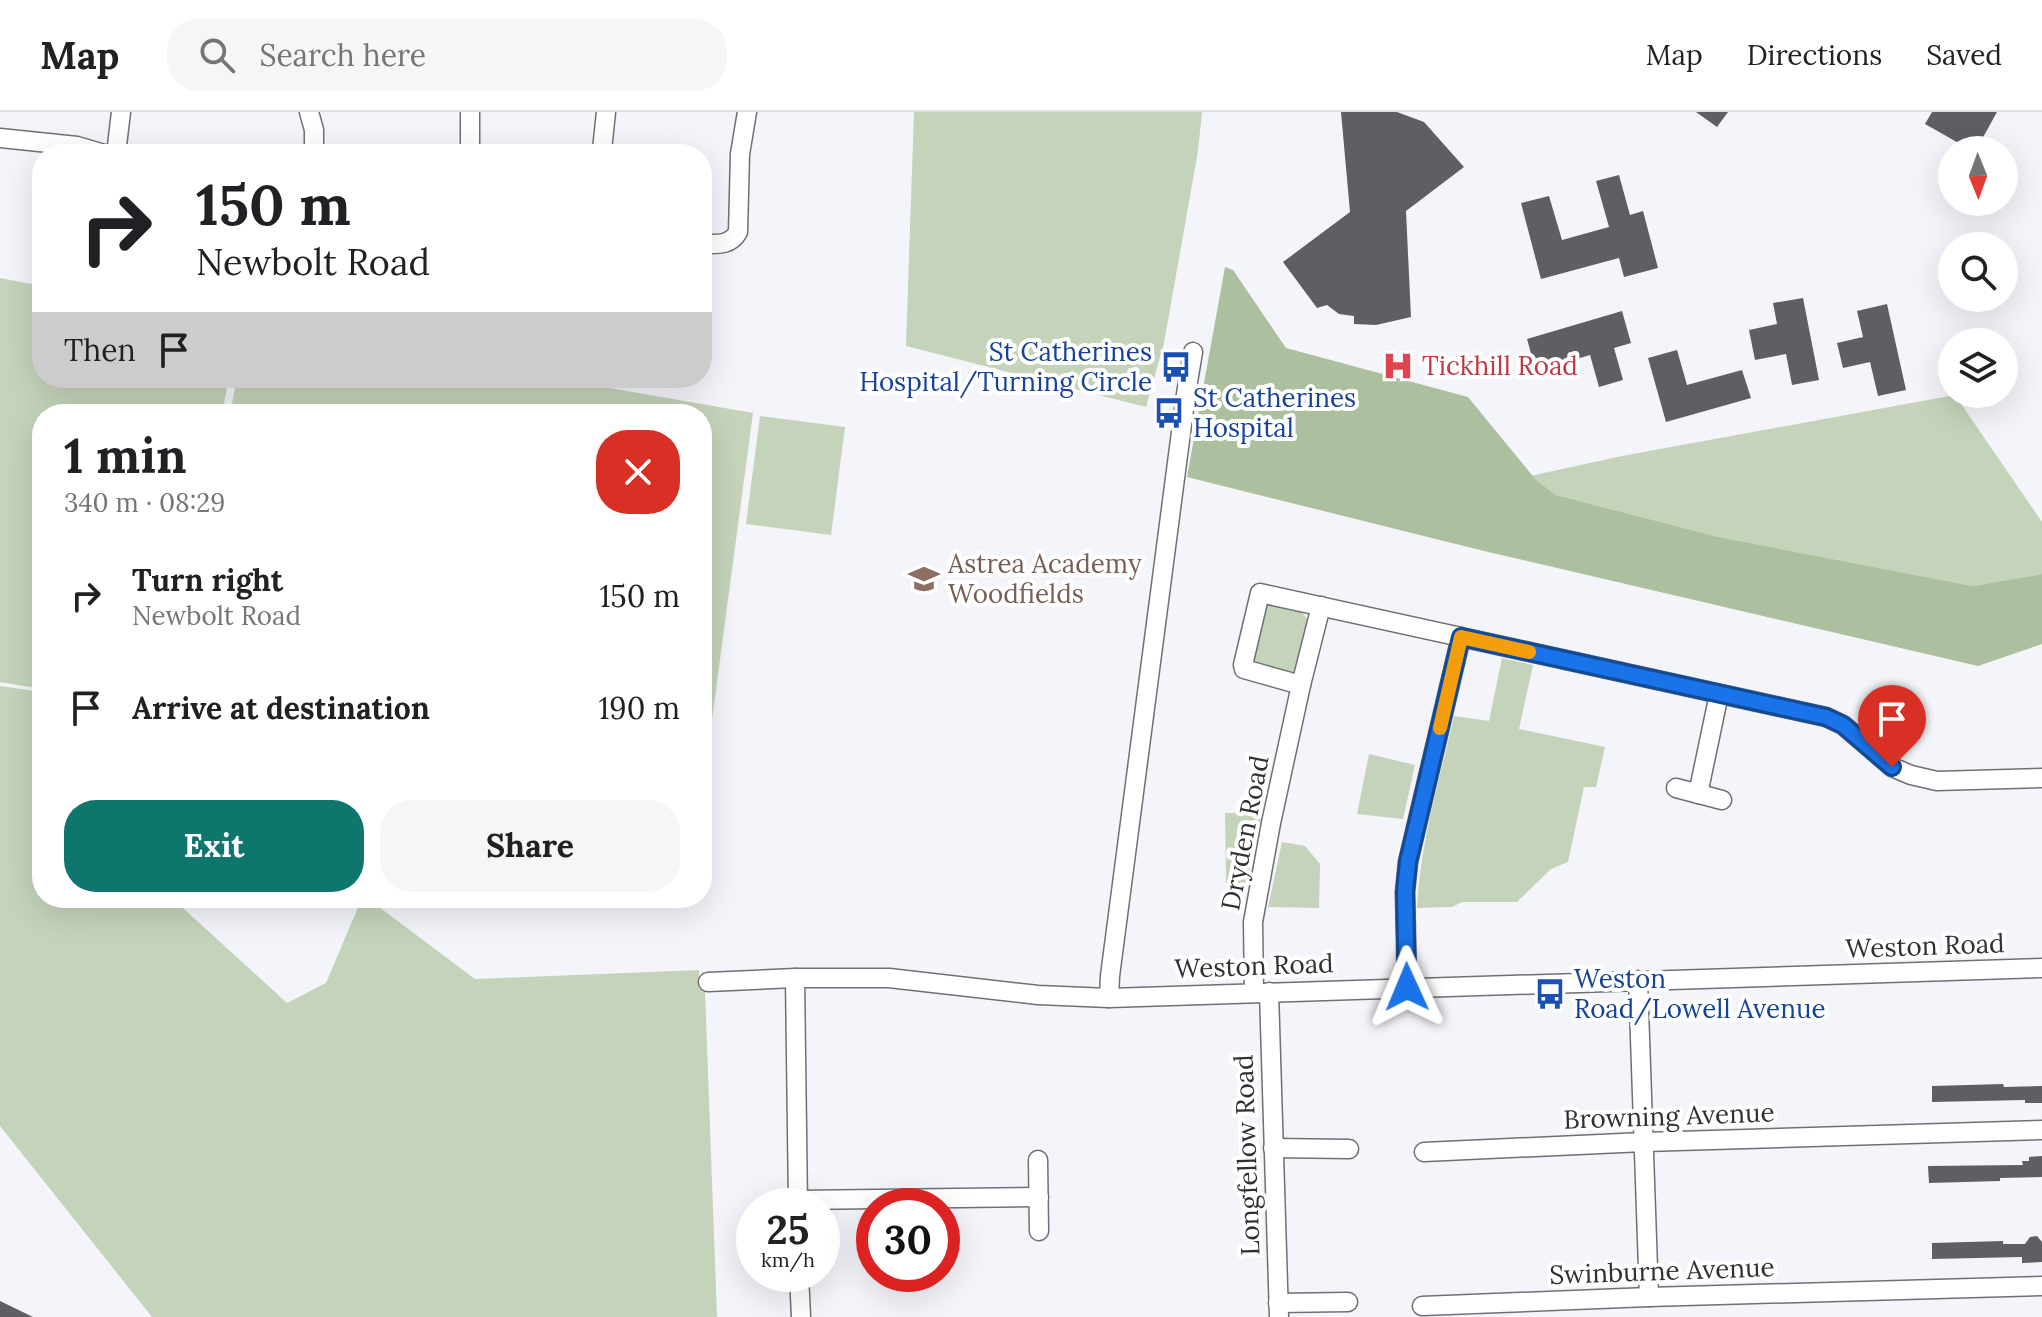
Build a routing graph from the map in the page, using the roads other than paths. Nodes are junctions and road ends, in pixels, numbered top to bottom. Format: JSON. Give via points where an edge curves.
{"nodes":[{"id":1,"x":121,"y":112,"type":"edge"},
{"id":2,"x":309,"y":112,"type":"edge"},
{"id":3,"x":470,"y":112,"type":"edge"},
{"id":4,"x":606,"y":112,"type":"edge"},
{"id":5,"x":747,"y":112,"type":"edge"},
{"id":6,"x":0,"y":138,"type":"edge"},
{"id":7,"x":58,"y":144,"type":"edge"},
{"id":8,"x":117,"y":144,"type":"edge"},
{"id":9,"x":314,"y":144,"type":"edge"},
{"id":10,"x":470,"y":144,"type":"edge"},
{"id":11,"x":603,"y":144,"type":"edge"},
{"id":12,"x":712,"y":244,"type":"edge"},
{"id":13,"x":1193,"y":352,"type":"dead end"},
{"id":14,"x":1321,"y":606,"type":"junction"},
{"id":15,"x":1461,"y":637,"type":"junction"},
{"id":16,"x":1301,"y":685,"type":"junction"},
{"id":17,"x":1719,"y":694,"type":"junction"},
{"id":18,"x":2042,"y":778,"type":"edge"},
{"id":19,"x":1676,"y":788,"type":"dead end"},
{"id":20,"x":1698,"y":794,"type":"junction"},
{"id":21,"x":1722,"y":800,"type":"dead end"},
{"id":22,"x":2042,"y":968,"type":"edge"},
{"id":23,"x":795,"y":978,"type":"junction"},
{"id":24,"x":1638,"y":980,"type":"junction"},
{"id":25,"x":708,"y":982,"type":"dead end"},
{"id":26,"x":1407,"y":987,"type":"junction"},
{"id":27,"x":1261,"y":992,"type":"junction"},
{"id":28,"x":1109,"y":998,"type":"junction"},
{"id":29,"x":2042,"y":1130,"type":"edge"},
{"id":30,"x":1644,"y":1142,"type":"junction"},
{"id":31,"x":1273,"y":1148,"type":"junction"},
{"id":32,"x":1349,"y":1149,"type":"dead end"},
{"id":33,"x":1424,"y":1152,"type":"dead end"},
{"id":34,"x":1038,"y":1160,"type":"dead end"},
{"id":35,"x":798,"y":1188,"type":"edge"},
{"id":36,"x":1039,"y":1197,"type":"junction"},
{"id":37,"x":840,"y":1202,"type":"edge"},
{"id":38,"x":1039,"y":1231,"type":"dead end"},
{"id":39,"x":2042,"y":1286,"type":"edge"},
{"id":40,"x":800,"y":1292,"type":"edge"},
{"id":41,"x":1649,"y":1297,"type":"junction"},
{"id":42,"x":1348,"y":1302,"type":"dead end"},
{"id":43,"x":1422,"y":1306,"type":"dead end"},
{"id":44,"x":1278,"y":1310,"type":"edge"},
{"id":45,"x":801,"y":1317,"type":"edge"}],
"edges":[{"from":1,"to":8,"type":"street"},
{"from":2,"to":9,"type":"street"},
{"from":3,"to":10,"type":"street"},
{"from":4,"to":11,"type":"street"},
{"from":5,"to":12,"type":"street","via":[[738,232],[728,243]]},
{"from":6,"to":7,"type":"street"},
{"from":13,"to":28,"type":"street"},
{"from":14,"to":15,"type":"street"},
{"from":14,"to":16,"type":"street","name":"Dryden Road"},
{"from":14,"to":16,"type":"street","via":[[1265,593],[1258,597],[1244,669]]},
{"from":15,"to":17,"type":"street"},
{"from":15,"to":26,"type":"street","via":[[1408,862]]},
{"from":16,"to":27,"type":"street","name":"Dryden Road","via":[[1253,922]]},
{"from":17,"to":18,"type":"street","via":[[1826,717],[1892,767],[1911,775],[1937,781]]},
{"from":17,"to":20,"type":"street"},
{"from":19,"to":20,"type":"street"},
{"from":20,"to":21,"type":"street"},
{"from":22,"to":24,"type":"street","name":"Weston Road"},
{"from":23,"to":25,"type":"street","name":"Weston Road"},
{"from":23,"to":28,"type":"street","name":"Weston Road","via":[[889,978]]},
{"from":23,"to":35,"type":"street"},
{"from":24,"to":26,"type":"street","name":"Weston Road"},
{"from":24,"to":30,"type":"street"},
{"from":26,"to":27,"type":"street","name":"Weston Road"},
{"from":27,"to":28,"type":"street","name":"Weston Road"},
{"from":27,"to":31,"type":"street","name":"Longfellow Road"},
{"from":29,"to":30,"type":"street","name":"Browning Avenue"},
{"from":30,"to":33,"type":"street","name":"Browning Avenue"},
{"from":30,"to":41,"type":"street"},
{"from":31,"to":32,"type":"street"},
{"from":31,"to":44,"type":"street","name":"Longfellow Road"},
{"from":34,"to":36,"type":"street"},
{"from":36,"to":37,"type":"street"},
{"from":36,"to":38,"type":"street"},
{"from":39,"to":41,"type":"street","name":"Swinburne Avenue"},
{"from":40,"to":45,"type":"street"},
{"from":41,"to":43,"type":"street","name":"Swinburne Avenue"},
{"from":42,"to":44,"type":"street"}]}
